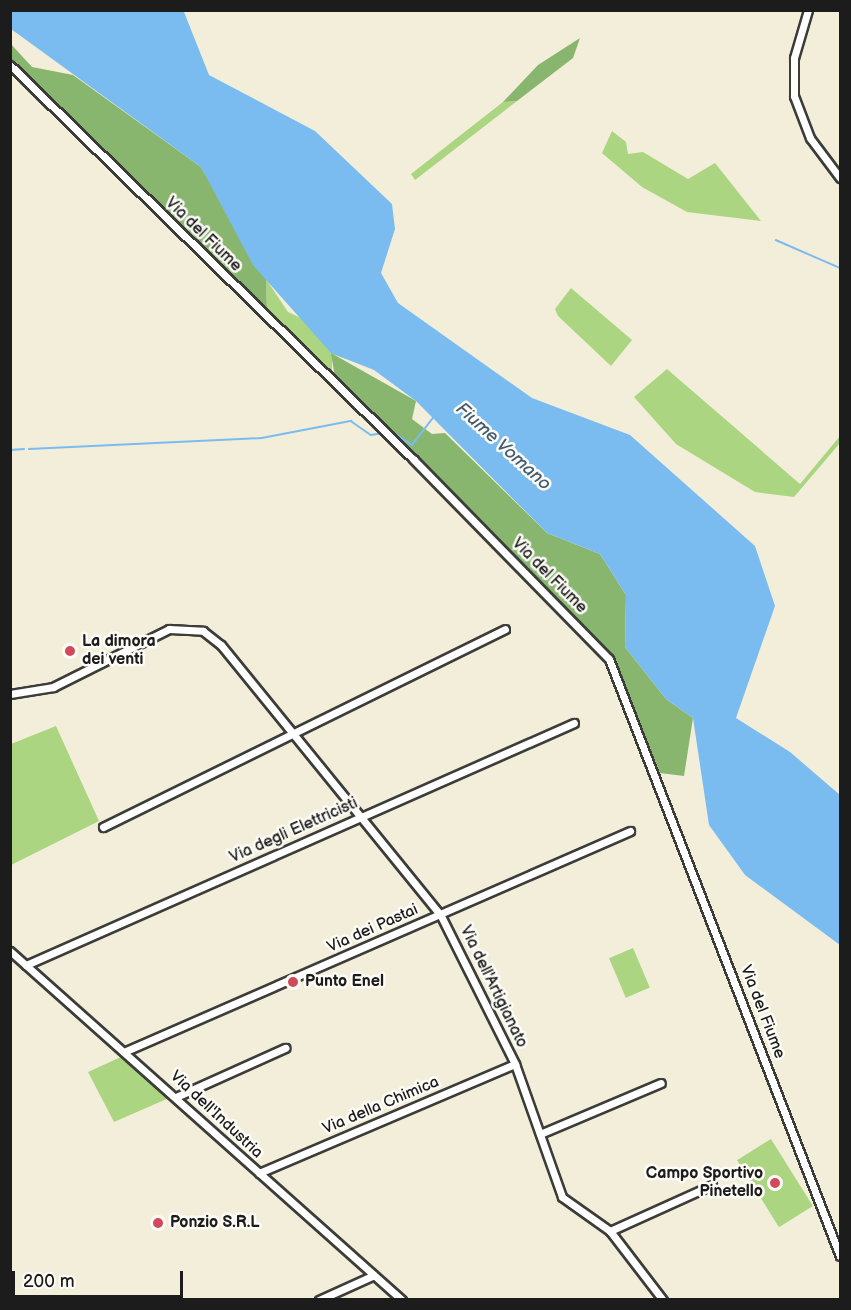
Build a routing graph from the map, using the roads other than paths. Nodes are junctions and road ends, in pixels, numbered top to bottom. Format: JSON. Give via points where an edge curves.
{"nodes":[{"id":1,"x":808,"y":10,"type":"edge"},
{"id":2,"x":10,"y":65,"type":"edge"},
{"id":3,"x":840,"y":178,"type":"edge"},
{"id":4,"x":505,"y":629,"type":"dead end"},
{"id":5,"x":10,"y":694,"type":"edge"},
{"id":6,"x":574,"y":723,"type":"dead end"},
{"id":7,"x":292,"y":732,"type":"junction"},
{"id":8,"x":361,"y":816,"type":"junction"},
{"id":9,"x":103,"y":827,"type":"dead end"},
{"id":10,"x":630,"y":831,"type":"dead end"},
{"id":11,"x":440,"y":914,"type":"junction"},
{"id":12,"x":10,"y":951,"type":"edge"},
{"id":13,"x":26,"y":965,"type":"junction"},
{"id":14,"x":285,"y":1048,"type":"dead end"},
{"id":15,"x":126,"y":1051,"type":"junction"},
{"id":16,"x":515,"y":1064,"type":"junction"},
{"id":17,"x":661,"y":1083,"type":"dead end"},
{"id":18,"x":176,"y":1097,"type":"junction"},
{"id":19,"x":540,"y":1134,"type":"junction"},
{"id":20,"x":259,"y":1173,"type":"junction"},
{"id":21,"x":712,"y":1185,"type":"dead end"},
{"id":22,"x":610,"y":1231,"type":"junction"},
{"id":23,"x":840,"y":1256,"type":"edge"},
{"id":24,"x":374,"y":1275,"type":"junction"},
{"id":25,"x":319,"y":1299,"type":"edge"},
{"id":26,"x":402,"y":1299,"type":"edge"},
{"id":27,"x":663,"y":1299,"type":"edge"}],
"edges":[{"from":1,"to":3,"type":"street","via":[[794,58],[794,96],[810,138]]},
{"from":2,"to":23,"type":"street","name":"Via del Fiume","via":[[420,466],[609,659]]},
{"from":4,"to":7,"type":"street"},
{"from":5,"to":7,"type":"street","name":"Via dell'Artigianato","via":[[53,687],[169,629],[189,627],[221,645]]},
{"from":6,"to":8,"type":"street","name":"Via degli Elettricisti"},
{"from":7,"to":8,"type":"street","name":"Via dell'Artigianato"},
{"from":7,"to":9,"type":"street"},
{"from":8,"to":11,"type":"street","name":"Via dell'Artigianato"},
{"from":8,"to":13,"type":"street","name":"Via degli Elettricisti"},
{"from":10,"to":11,"type":"street","name":"Via dei Pastai"},
{"from":11,"to":15,"type":"street","name":"Via dei Pastai"},
{"from":11,"to":16,"type":"street","name":"Via dell'Artigianato"},
{"from":12,"to":13,"type":"street","name":"Via dell'Industria"},
{"from":13,"to":15,"type":"street","name":"Via dell'Industria"},
{"from":14,"to":18,"type":"street"},
{"from":15,"to":18,"type":"street","name":"Via dell'Industria"},
{"from":16,"to":19,"type":"street","name":"Via dell'Artigianato"},
{"from":16,"to":20,"type":"street","name":"Via della Chimica"},
{"from":17,"to":19,"type":"street"},
{"from":18,"to":20,"type":"street","name":"Via dell'Industria"},
{"from":19,"to":22,"type":"street","name":"Via dell'Artigianato","via":[[568,1206]]},
{"from":20,"to":24,"type":"street","name":"Via dell'Industria"},
{"from":21,"to":22,"type":"street"},
{"from":22,"to":27,"type":"street","name":"Via dell'Artigianato"},
{"from":24,"to":25,"type":"street"},
{"from":24,"to":26,"type":"street","name":"Via dell'Industria"}]}
